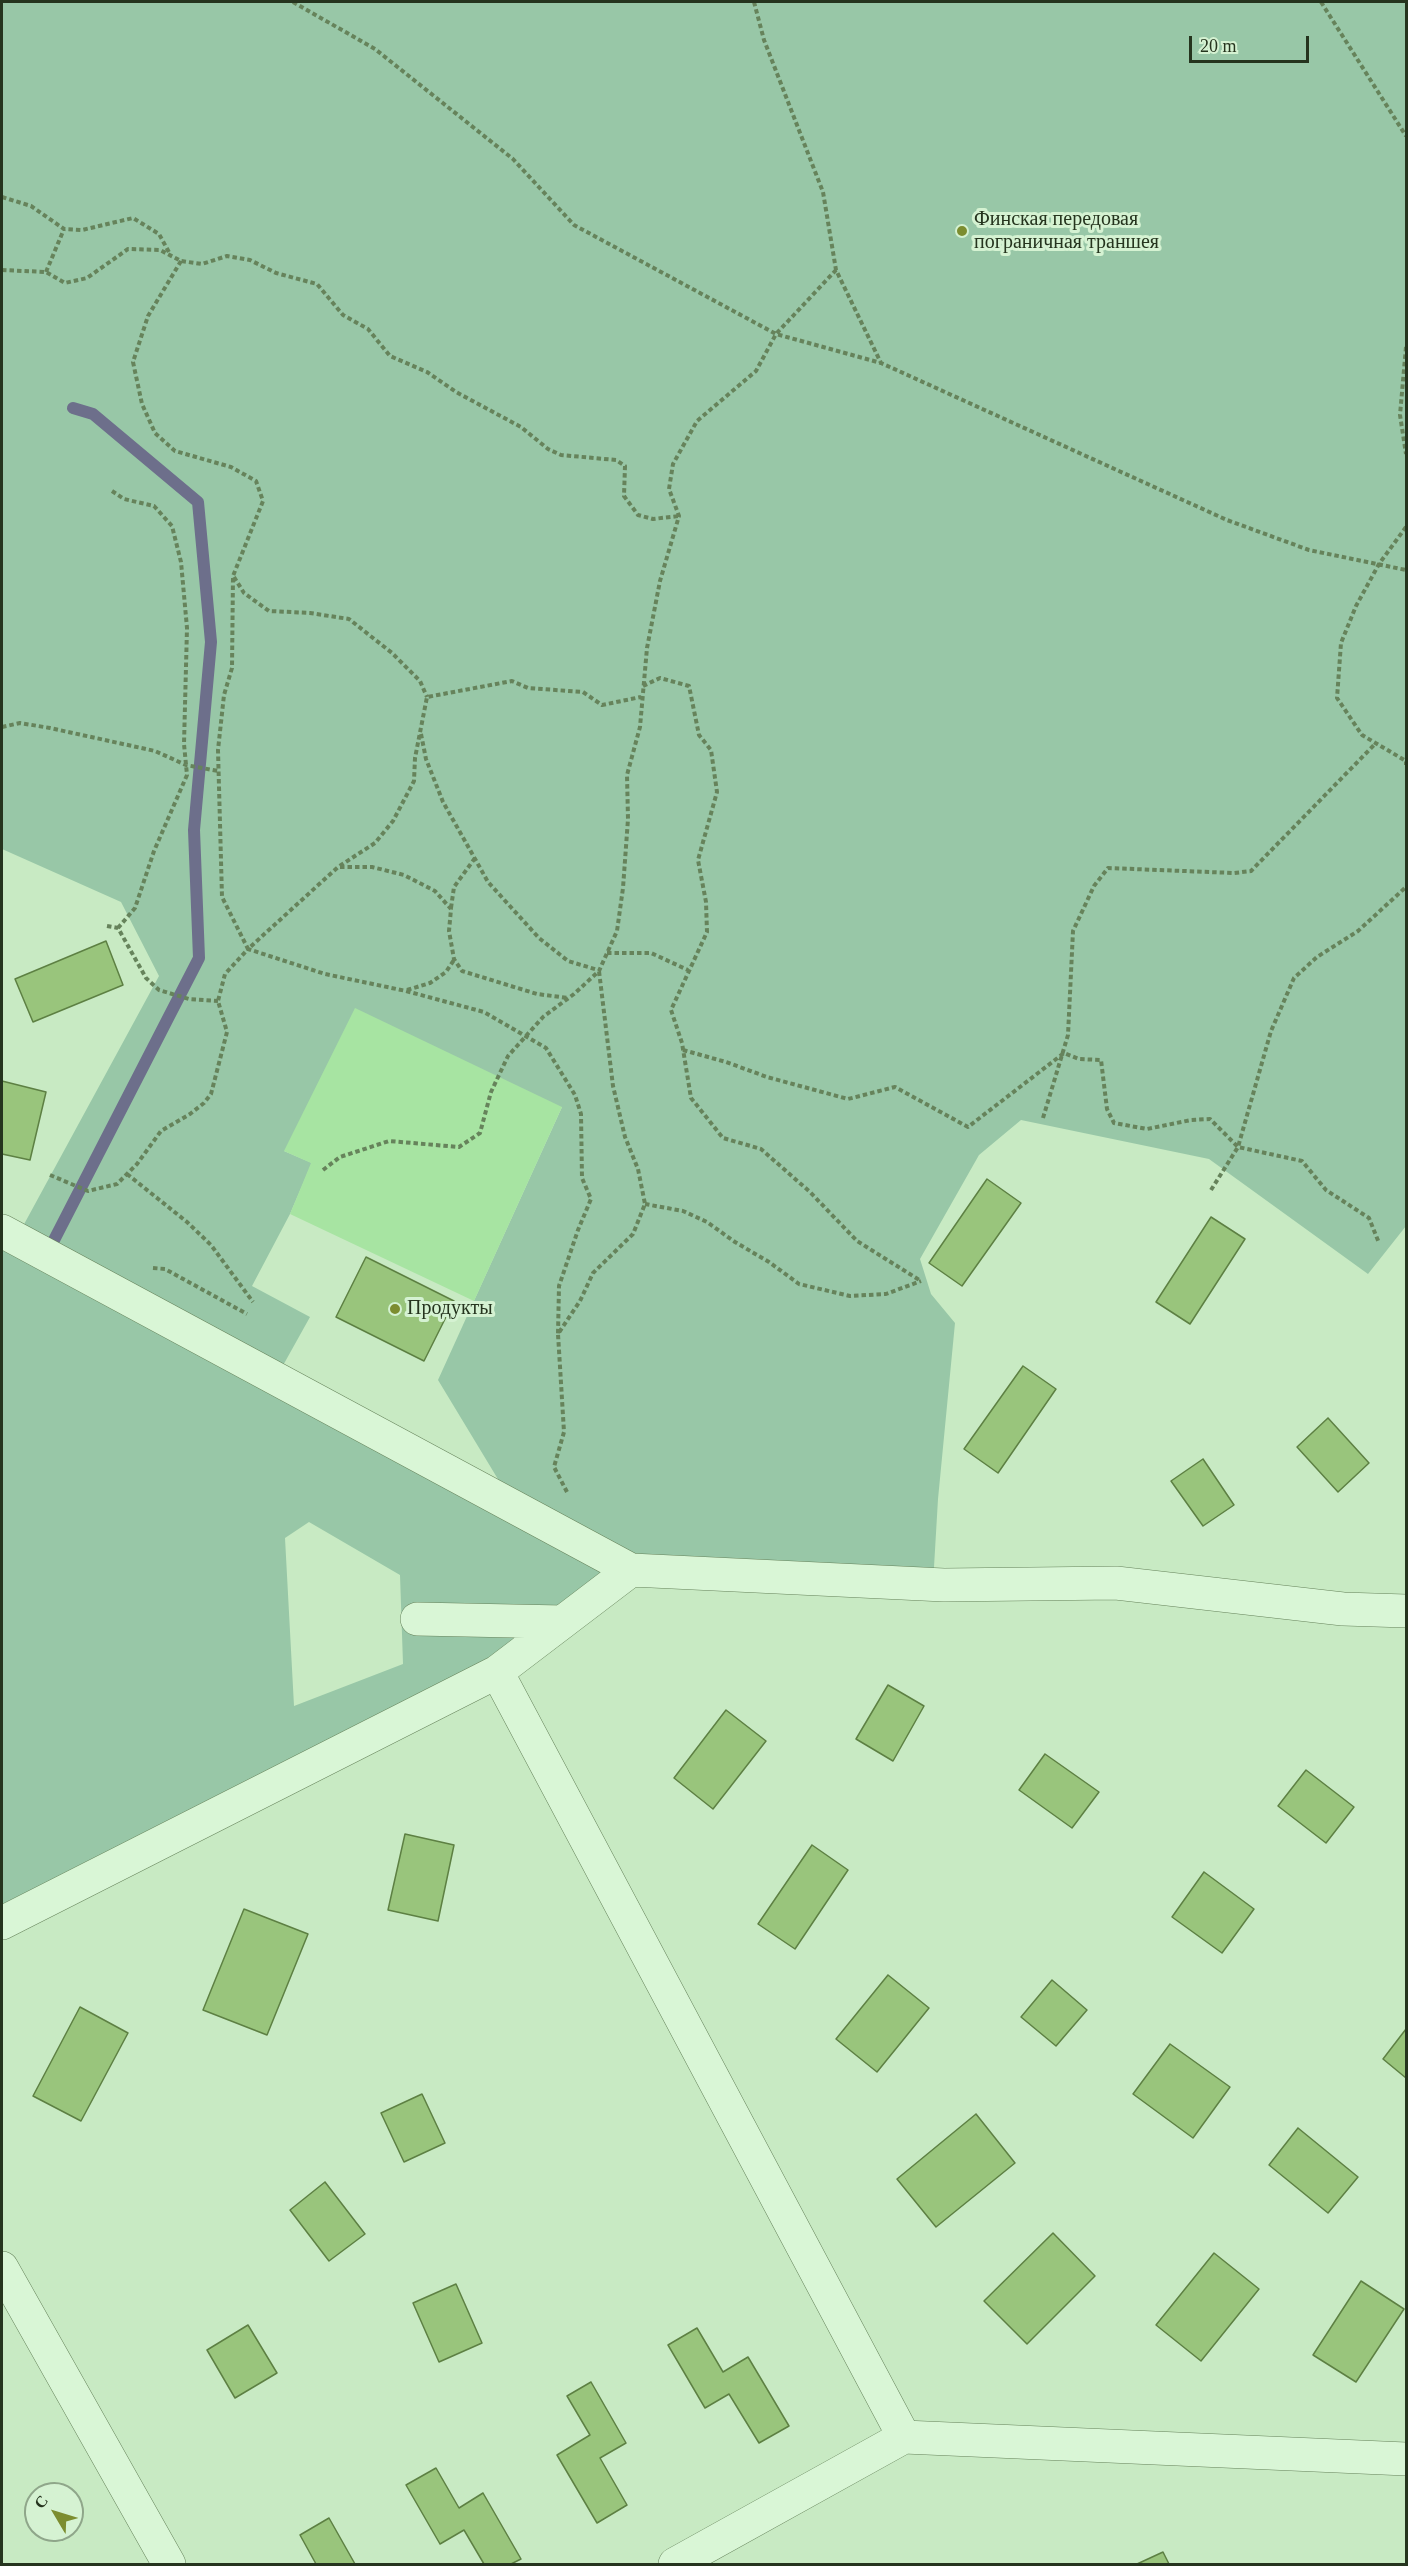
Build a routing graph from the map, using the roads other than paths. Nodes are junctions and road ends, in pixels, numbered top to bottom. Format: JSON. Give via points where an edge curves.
{"nodes":[{"id":1,"x":2,"y":1231,"type":"edge"},
{"id":2,"x":631,"y":1570,"type":"junction"},
{"id":3,"x":1407,"y":1611,"type":"edge"},
{"id":4,"x":417,"y":1619,"type":"dead end"},
{"id":5,"x":562,"y":1622,"type":"junction"},
{"id":6,"x":497,"y":1672,"type":"junction"},
{"id":7,"x":2,"y":1923,"type":"edge"},
{"id":8,"x":2,"y":2268,"type":"edge"},
{"id":9,"x":904,"y":2437,"type":"junction"},
{"id":10,"x":1407,"y":2459,"type":"edge"},
{"id":11,"x":169,"y":2565,"type":"edge"},
{"id":12,"x":675,"y":2565,"type":"edge"}],
"edges":[{"from":1,"to":2,"type":"street"},
{"from":2,"to":3,"type":"street","via":[[944,1585],[1116,1583],[1343,1609]]},
{"from":2,"to":5,"type":"street"},
{"from":4,"to":5,"type":"street"},
{"from":5,"to":6,"type":"street"},
{"from":6,"to":7,"type":"street"},
{"from":6,"to":9,"type":"street"},
{"from":8,"to":11,"type":"street"},
{"from":9,"to":10,"type":"street"},
{"from":9,"to":12,"type":"street"}]}
